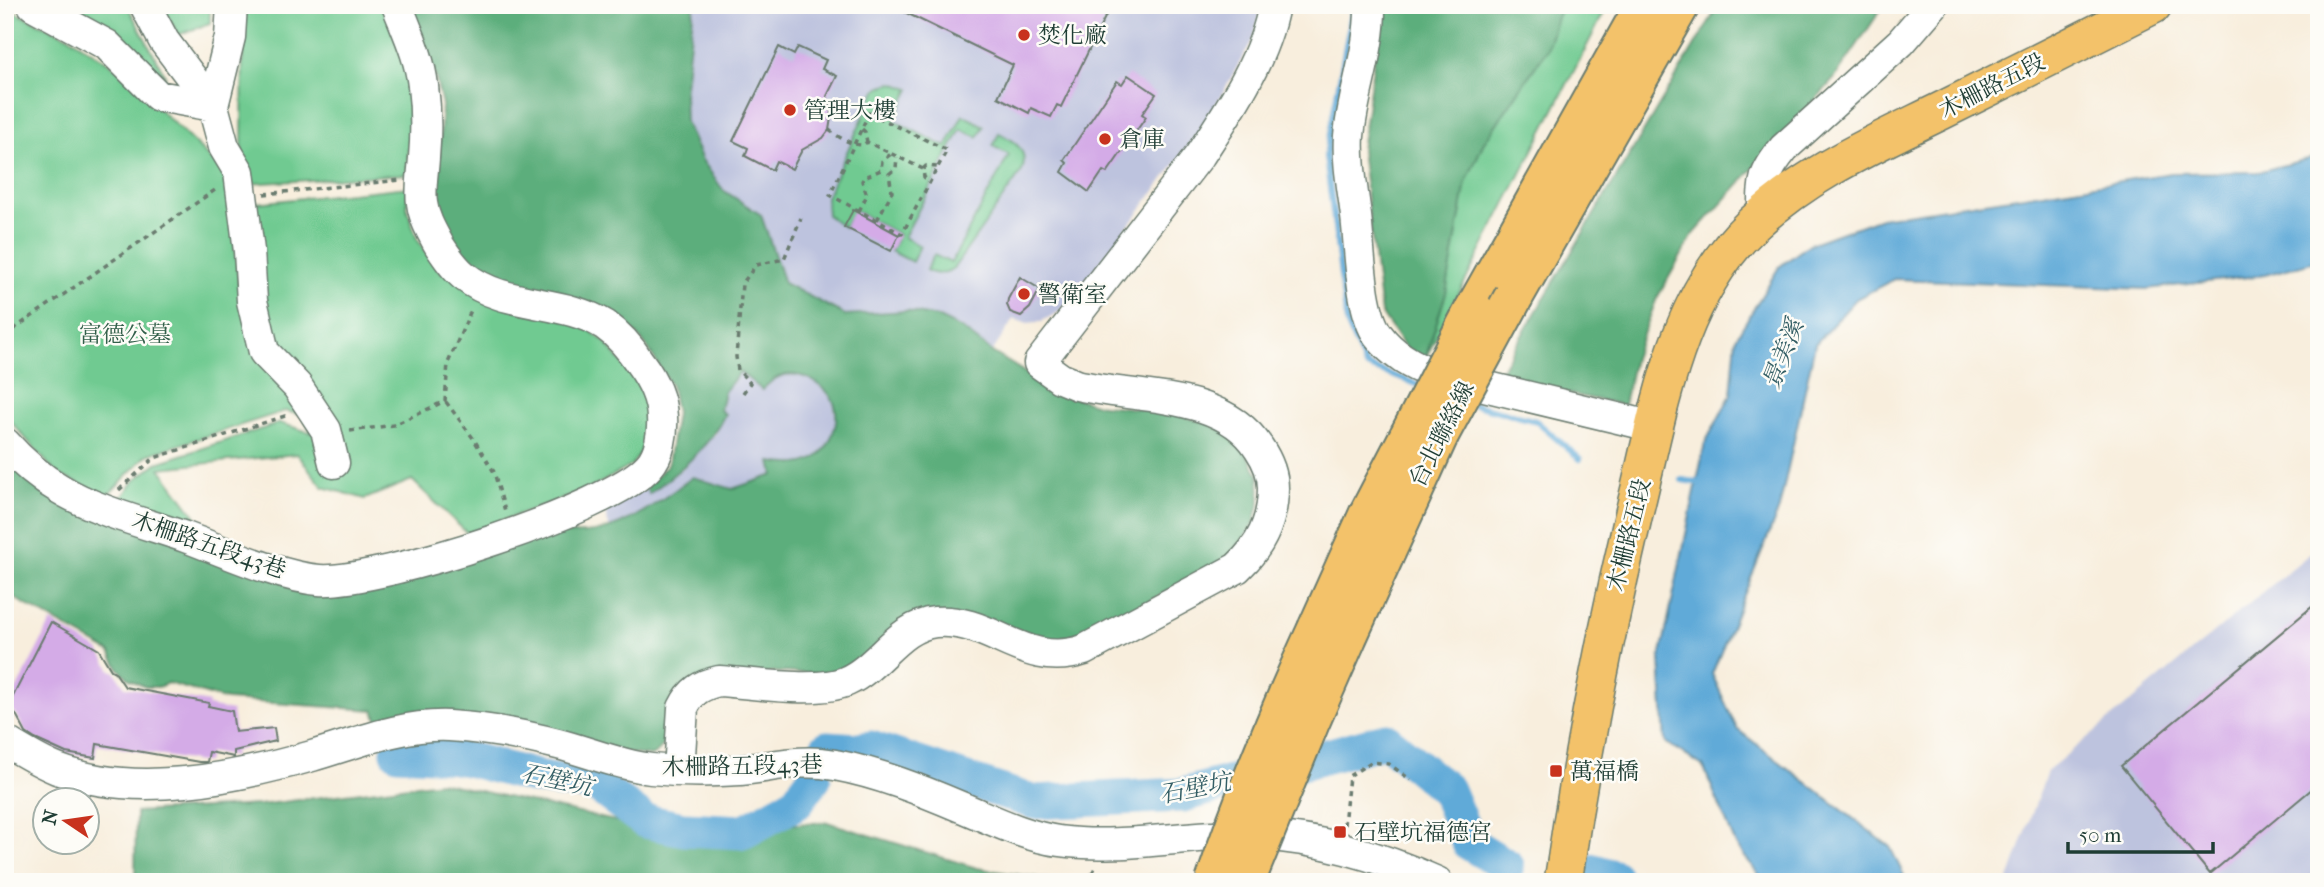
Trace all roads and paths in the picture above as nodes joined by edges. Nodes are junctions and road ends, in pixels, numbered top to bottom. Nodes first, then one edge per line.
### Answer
1 (33, 5) edge
2 (145, 5) edge
3 (232, 5) edge
4 (397, 5) edge
5 (1274, 5) edge
6 (1370, 5) edge
7 (1645, 5) edge
8 (1680, 5) edge
9 (1933, 5) edge
10 (2153, 5) edge
11 (213, 106) junction
12 (862, 129) junction
13 (829, 130) dead end
14 (867, 142) junction
15 (854, 144) junction
16 (891, 153) junction
17 (897, 156) junction
18 (938, 167) junction
19 (923, 169) junction
20 (881, 170) junction
21 (889, 174) junction
22 (422, 177) junction
23 (930, 182) junction
24 (241, 184) junction
25 (859, 211) junction
26 (1763, 215) junction
27 (801, 218) dead end
28 (877, 220) junction
29 (481, 287) junction
30 (5, 335) edge
31 (743, 393) dead end
32 (445, 401) junction
33 (1656, 427) junction
34 (326, 429) junction
35 (1424, 435) junction
36 (5, 443) edge
37 (334, 463) dead end
38 (109, 510) junction
39 (512, 533) junction
40 (1332, 635) junction
41 (5, 741) edge
42 (679, 771) junction
43 (1411, 780) dead end
44 (1239, 810) junction
45 (1341, 848) junction
46 (1393, 873) edge
47 (1208, 882) edge
48 (1215, 882) edge
49 (1245, 882) edge
50 (1437, 882) edge
51 (1563, 882) edge

1 - 11 street
2 - 11 street
3 - 11 street
4 - 22 street, 木柵路五段43巷
5 - 42 street
6 - 33 street
7 - 35 highway, 台北聯絡線, bridge
8 - 35 highway, 台北聯絡線, bridge
9 - 26 street
10 - 26 main road, 木柵路五段
11 - 24 street
12 - 14 path
12 - 15 path
12 - 18 path
13 - 15 path
14 - 15 path
14 - 16 path
15 - 25 path
16 - 17 path
16 - 20 path
17 - 19 path
17 - 21 path
18 - 19 path
18 - 23 path
19 - 23 path
20 - 21 path
20 - 25 path
21 - 28 path
22 - 24 path
22 - 29 street, 木柵路五段43巷
23 - 28 path
24 - 30 path
24 - 34 street
25 - 28 path
26 - 33 main road, 木柵路五段
27 - 31 path
29 - 32 path
29 - 39 street, 木柵路五段43巷
32 - 34 path
32 - 39 path
33 - 51 main road, 木柵路五段
34 - 37 street
34 - 38 path
35 - 40 highway, 台北聯絡線
36 - 38 street, 木柵路五段43巷
38 - 39 street, 木柵路五段43巷
40 - 44 highway, 台北聯絡線, bridge
40 - 49 highway, 台北聯絡線, bridge
41 - 42 street, 木柵路五段43巷
42 - 45 street, 木柵路五段43巷
43 - 45 path
44 - 47 highway, bridge
44 - 48 highway, 台北聯絡線, bridge
45 - 46 street, 木柵路五段43巷
46 - 50 street, 木柵路五段43巷

